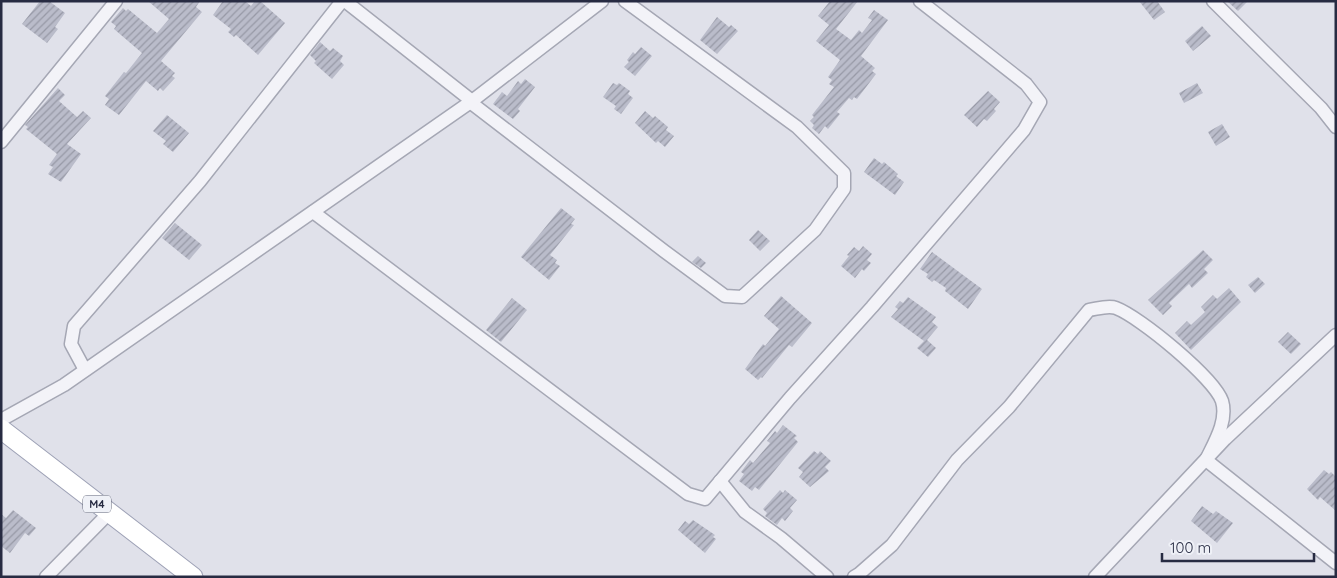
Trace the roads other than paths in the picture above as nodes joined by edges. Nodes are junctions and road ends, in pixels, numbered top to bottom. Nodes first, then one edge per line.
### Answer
1 (116, 1) edge
2 (343, 1) edge
3 (602, 1) edge
4 (625, 1) edge
5 (920, 1) edge
6 (1213, 1) edge
7 (471, 101) junction
8 (1336, 127) edge
9 (1, 142) edge
10 (313, 212) junction
11 (1336, 334) edge
12 (85, 370) junction
13 (1, 420) edge
14 (1, 429) edge
15 (1206, 460) junction
16 (720, 481) junction
17 (109, 513) junction
18 (1333, 557) edge
19 (46, 577) edge
20 (193, 577) edge
21 (827, 577) edge
22 (854, 577) edge
23 (1095, 577) edge

1 - 9 street
2 - 7 street
2 - 12 street
3 - 7 street
4 - 7 street
5 - 16 street
6 - 8 street
7 - 10 street
10 - 12 street
10 - 16 street
11 - 15 street
12 - 13 street
14 - 17 main road, M4
15 - 18 street
15 - 22 street
15 - 23 street
16 - 21 street
17 - 19 street
17 - 20 main road, M4

